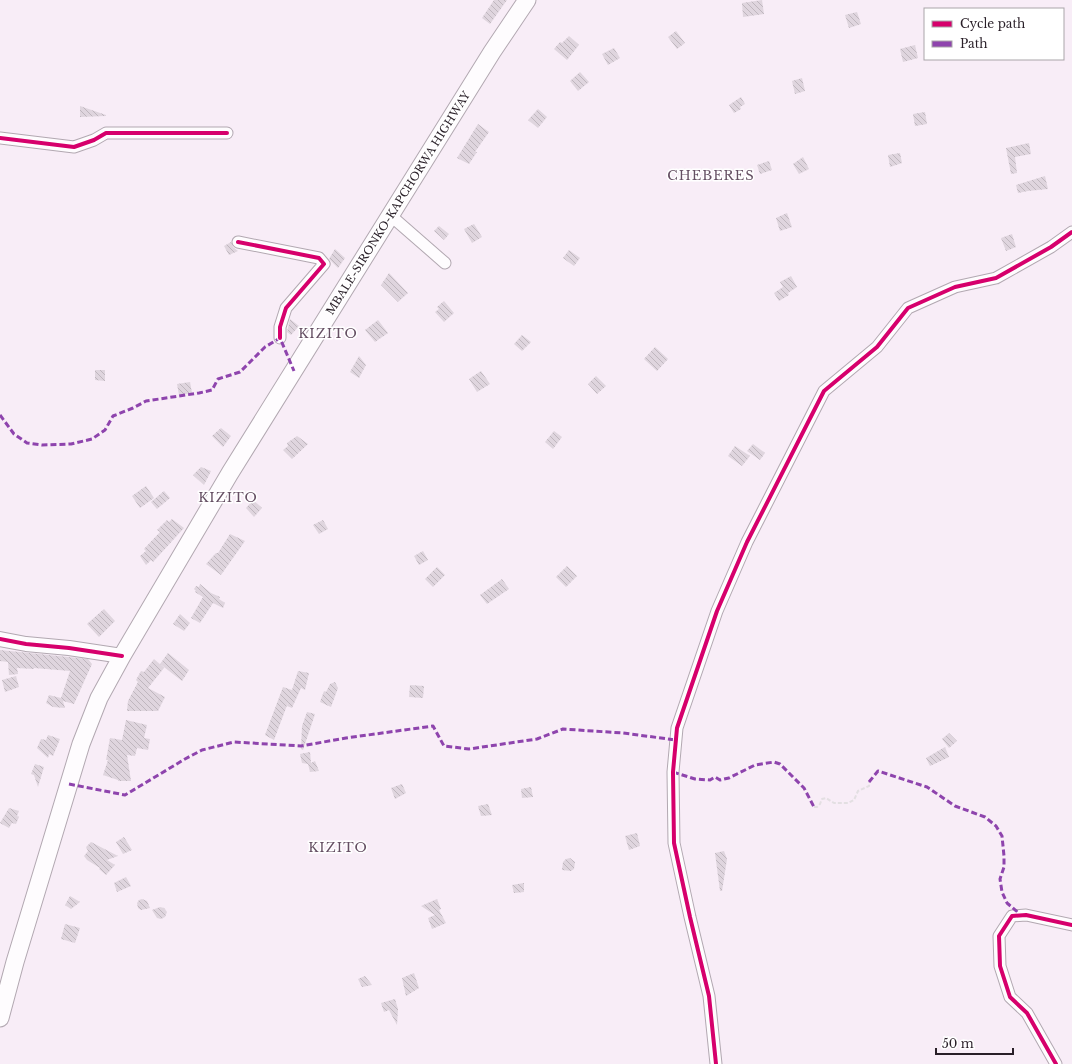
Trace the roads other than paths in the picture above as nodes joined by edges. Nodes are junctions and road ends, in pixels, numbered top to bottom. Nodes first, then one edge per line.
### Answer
1 (527, 0) edge
2 (227, 133) dead end
3 (0, 138) edge
4 (390, 215) junction
5 (1072, 232) edge
6 (238, 242) dead end
7 (445, 263) dead end
8 (280, 338) dead end
9 (0, 639) edge
10 (122, 656) junction
11 (1072, 925) edge
12 (0, 1018) edge
13 (716, 1064) edge
14 (1056, 1064) edge

1 - 4 main road, MBALE-SIRONKO-KAPCHORWA HIGHWAY
2 - 3 street
4 - 7 street
4 - 10 main road, MBALE-SIRONKO-KAPCHORWA HIGHWAY
5 - 13 street
6 - 8 street
9 - 10 street
10 - 12 main road, MBALE-SIRONKO-KAPCHORWA HIGHWAY
11 - 14 street

